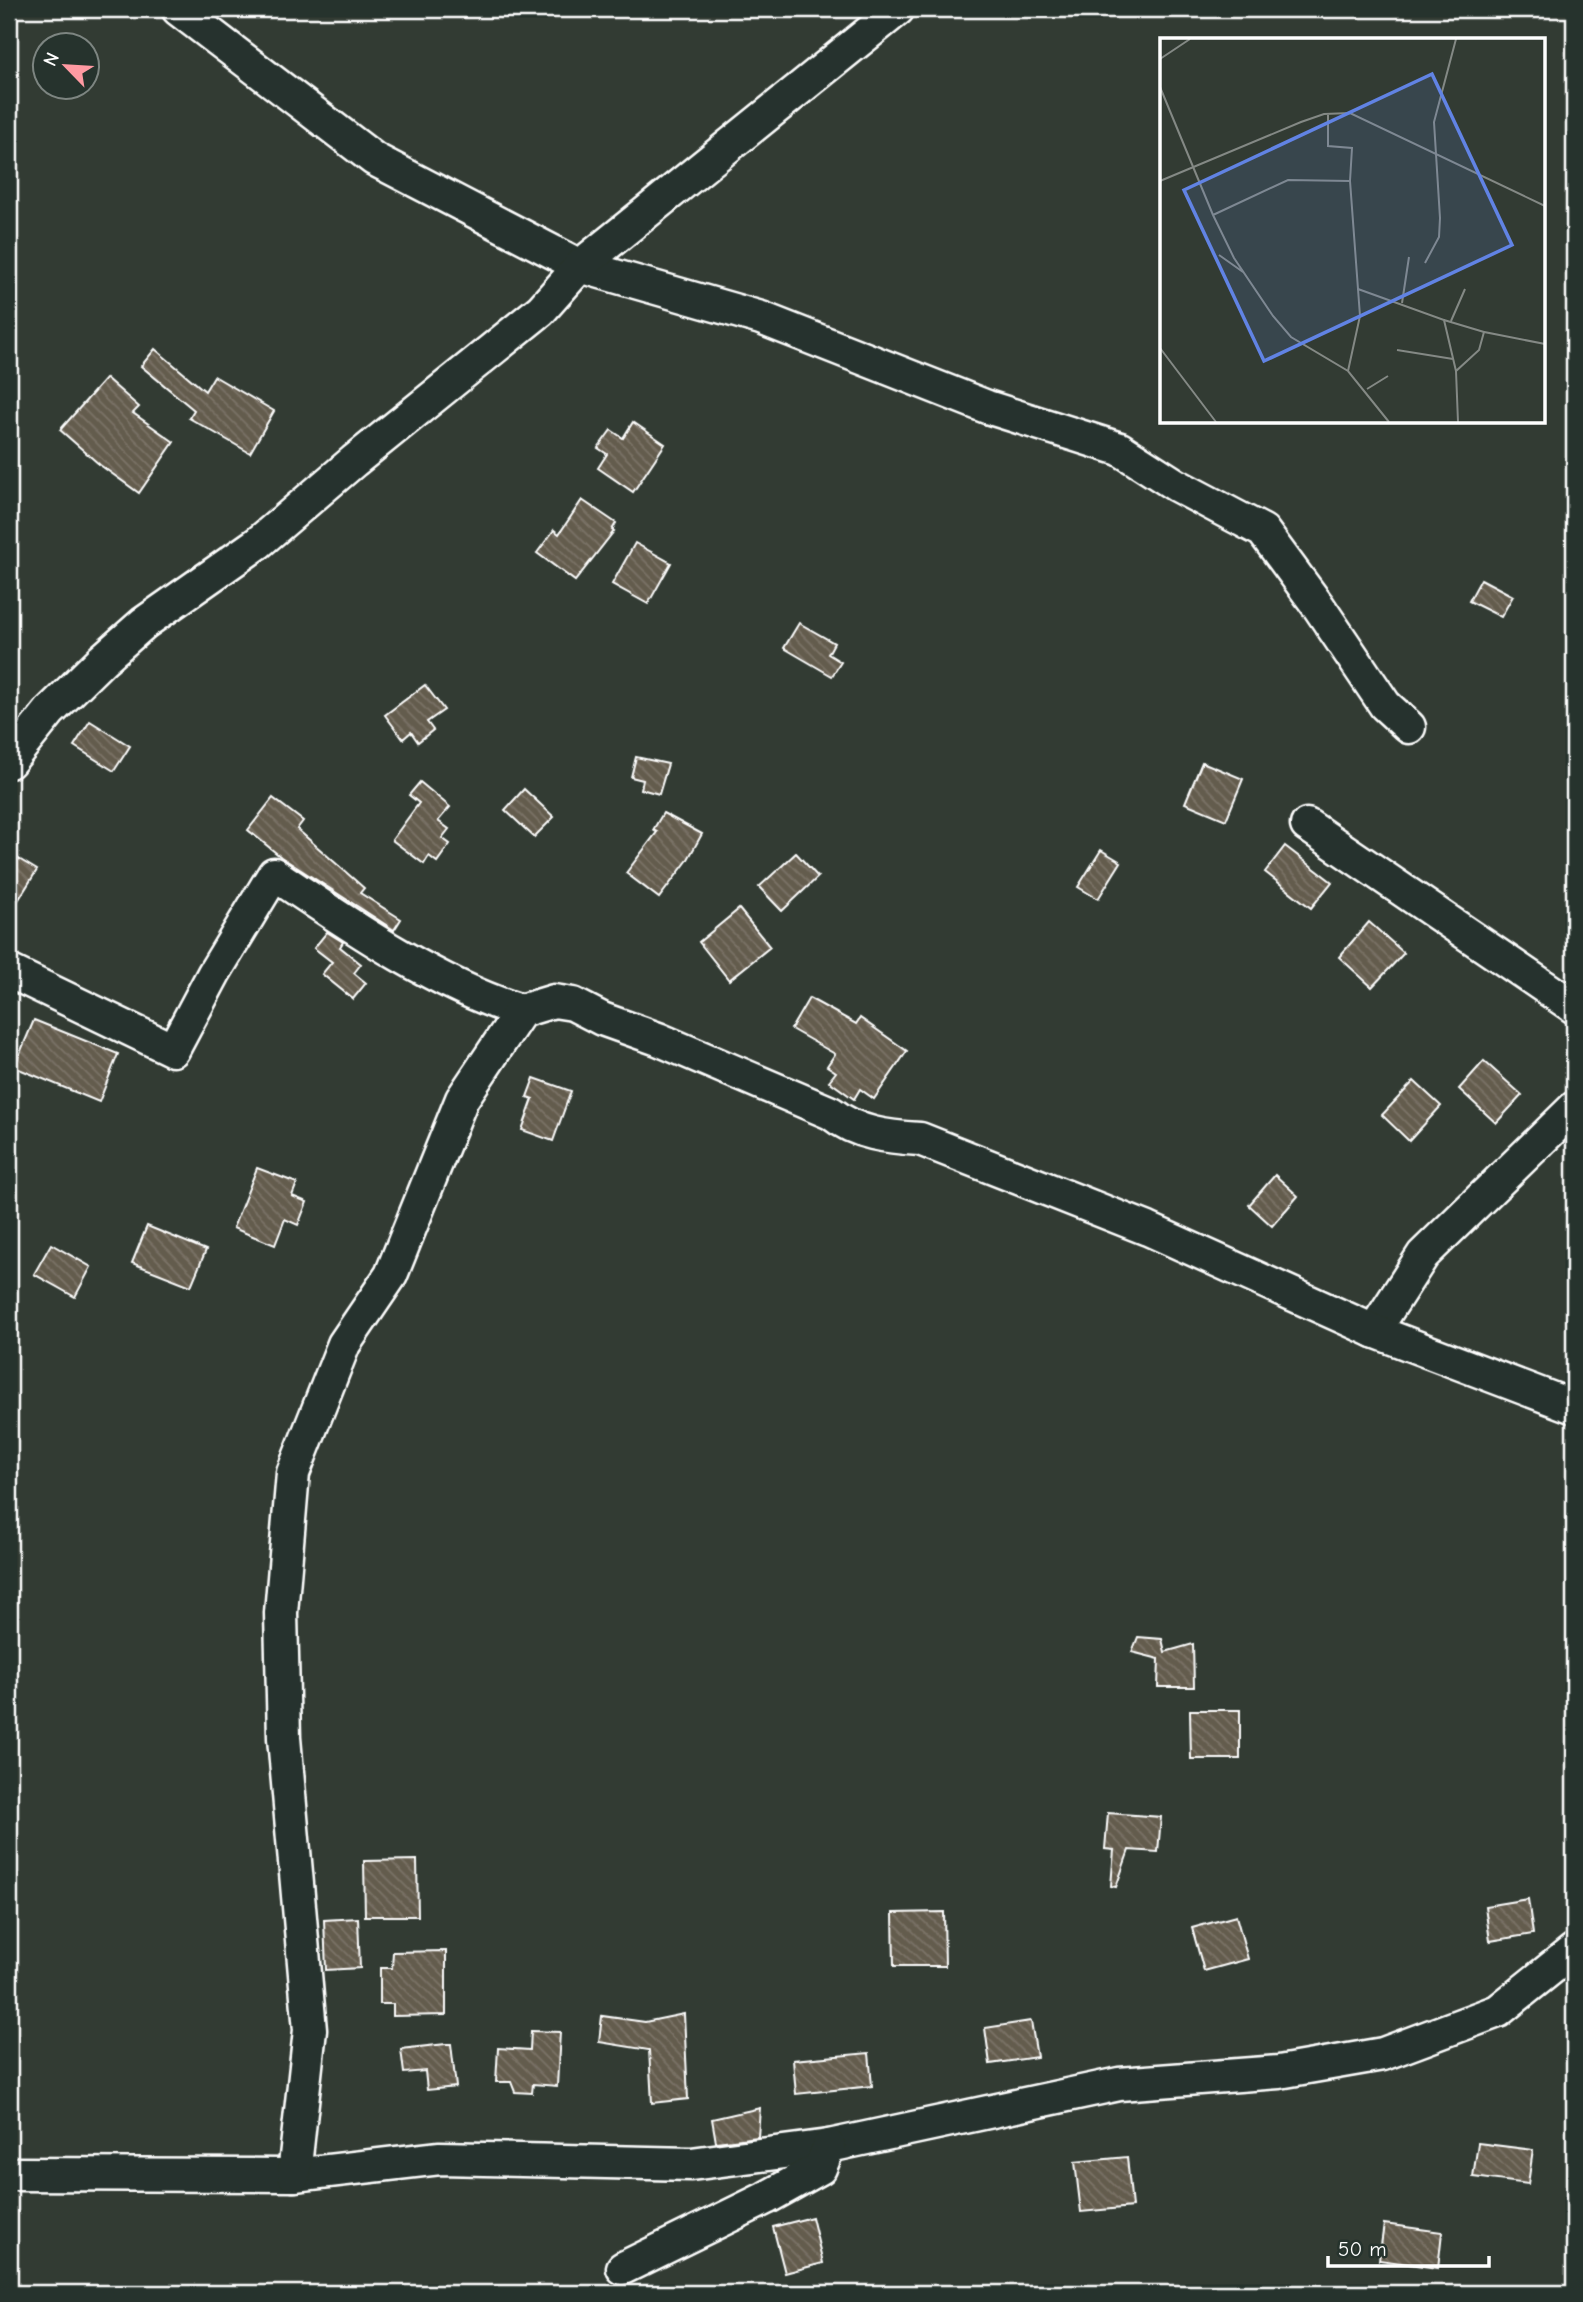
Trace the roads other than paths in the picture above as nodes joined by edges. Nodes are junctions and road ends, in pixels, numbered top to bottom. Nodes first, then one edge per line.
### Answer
1 (178, 9) edge
2 (898, 9) edge
3 (580, 267) junction
4 (1409, 727) dead end
5 (9, 762) edge
6 (1307, 825) dead end
7 (9, 971) edge
8 (1574, 1007) edge
9 (521, 1011) junction
10 (1574, 1108) edge
11 (1374, 1331) junction
12 (1574, 1407) edge
13 (1574, 1950) edge
14 (829, 2146) junction
15 (9, 2174) edge
16 (294, 2175) junction
17 (623, 2268) dead end

1 - 3 street
2 - 3 street
3 - 4 street
3 - 5 street
6 - 8 street
7 - 9 street
9 - 11 street
9 - 16 street
10 - 11 street
11 - 12 street
13 - 14 street
14 - 16 street
14 - 17 street
15 - 16 street

